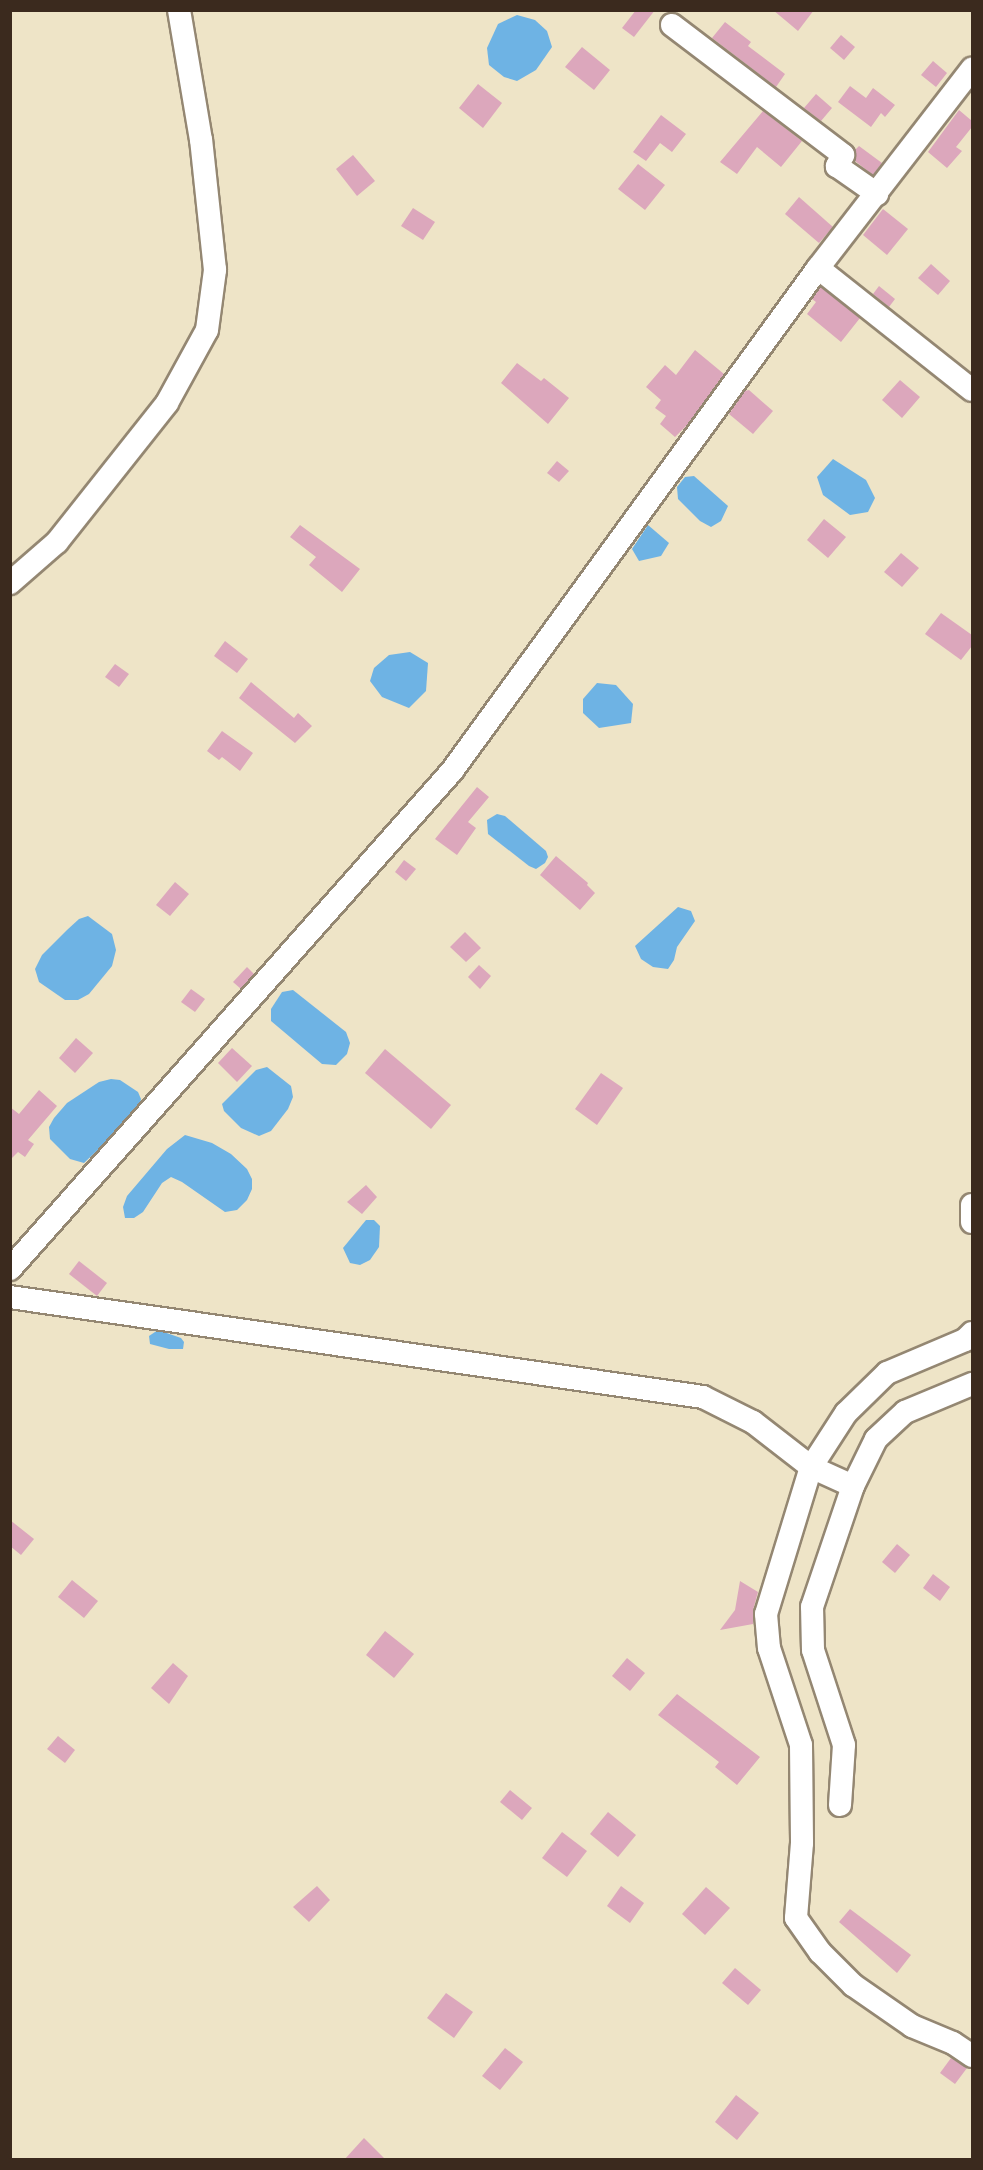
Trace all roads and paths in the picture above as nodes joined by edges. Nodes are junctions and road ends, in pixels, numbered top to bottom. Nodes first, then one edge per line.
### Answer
1 (179, 10) edge
2 (672, 25) dead end
3 (972, 69) edge
4 (877, 194) junction
5 (818, 268) junction
6 (972, 390) edge
7 (10, 583) edge
8 (972, 1205) edge
9 (972, 1222) edge
10 (10, 1269) edge
11 (10, 1296) edge
12 (972, 1334) edge
13 (972, 1384) edge
14 (811, 1467) junction
15 (853, 1486) junction
16 (840, 1805) dead end
17 (972, 2056) edge

1 - 7 street
2 - 4 street
3 - 4 street
4 - 5 street
5 - 6 street
5 - 10 street
8 - 9 street
11 - 14 street
12 - 14 street
13 - 15 street
14 - 15 street
14 - 17 street
15 - 16 street

